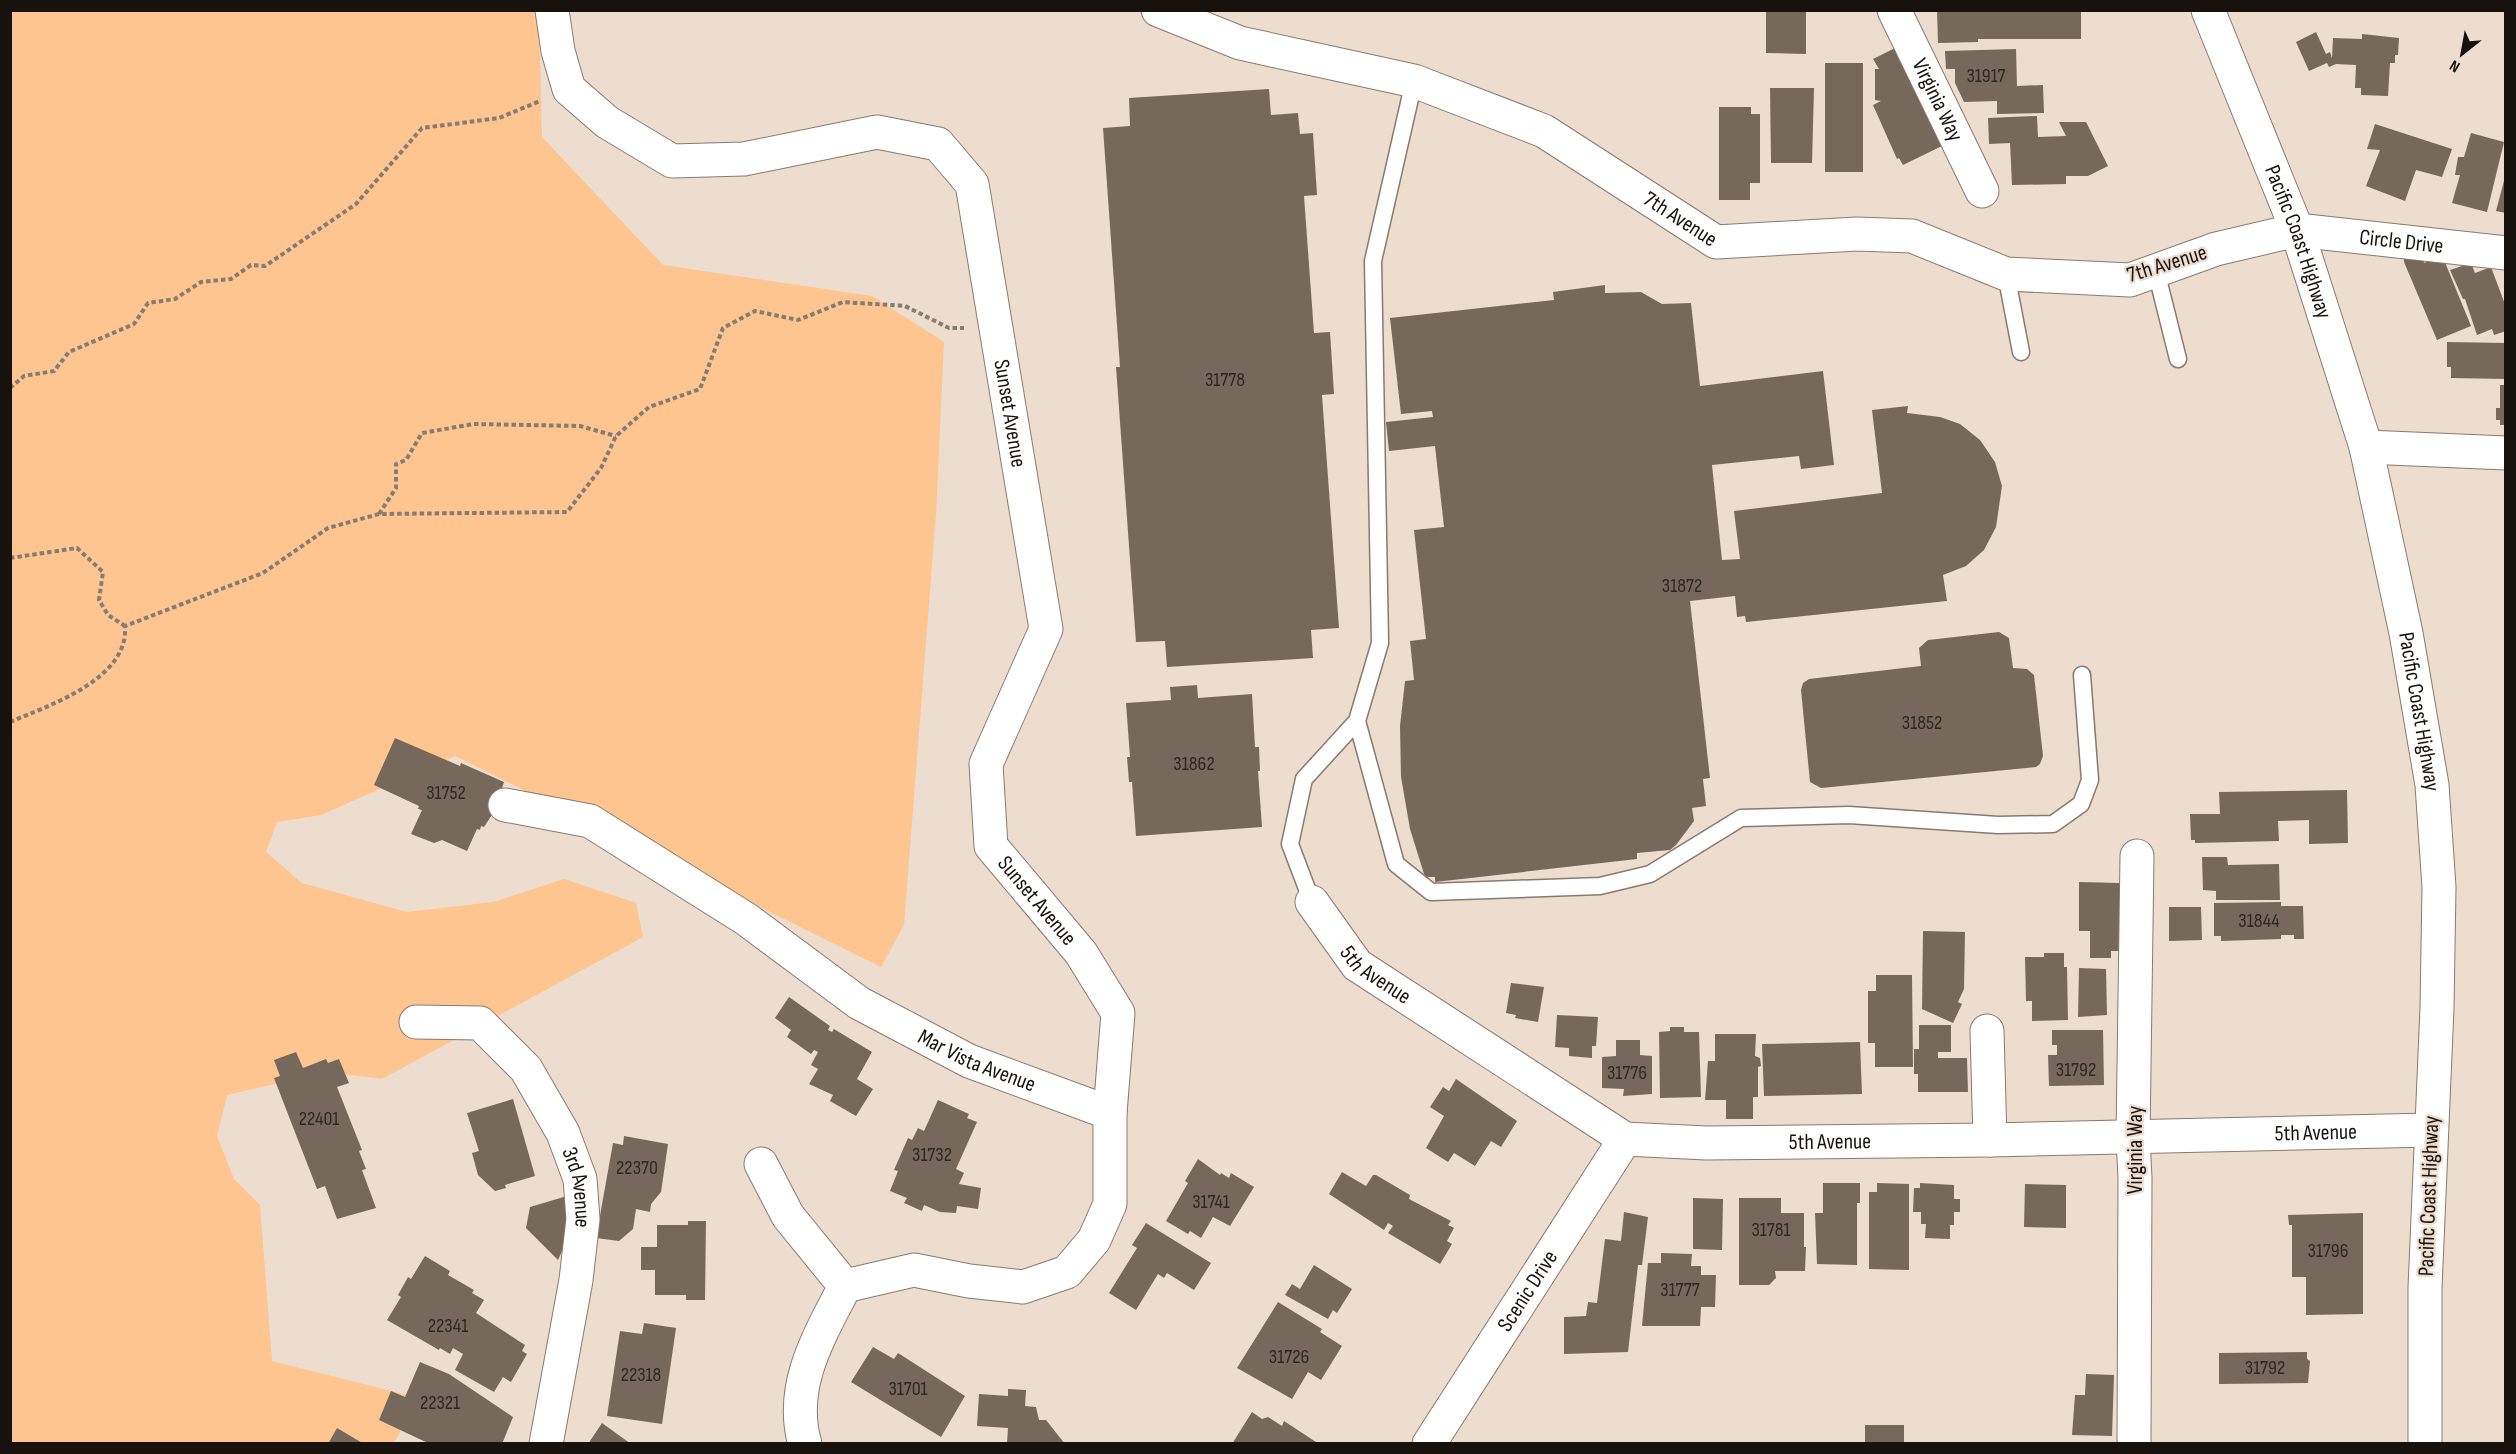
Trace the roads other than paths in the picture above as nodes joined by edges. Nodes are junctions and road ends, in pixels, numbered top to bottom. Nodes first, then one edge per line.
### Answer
1 (552, 10) edge
2 (1158, 10) edge
3 (1894, 10) edge
4 (2208, 10) edge
5 (1414, 81) junction
6 (1982, 191) dead end
7 (2297, 230) junction
8 (2505, 253) edge
9 (2156, 272) junction
10 (2006, 274) junction
11 (2021, 352) dead end
12 (2178, 359) dead end
13 (2366, 447) junction
14 (2505, 453) edge
15 (2082, 675) dead end
16 (1357, 721) junction
17 (505, 804) dead end
18 (2137, 856) dead end
19 (1312, 902) joint
20 (416, 1022) dead end
21 (1987, 1031) dead end
22 (1110, 1113) junction
23 (2431, 1130) junction
24 (2133, 1138) junction
25 (1625, 1139) junction
26 (1990, 1140) junction
27 (761, 1164) dead end
28 (845, 1286) junction
29 (546, 1443) edge
30 (805, 1443) edge
31 (1429, 1443) edge
32 (2133, 1443) edge
33 (2425, 1443) edge

1 - 22 main road, Sunset Avenue
2 - 5 main road, 7th Avenue
3 - 6 main road, Virginia Way
4 - 7 main road, Pacific Coast Highway
5 - 10 main road, 7th Avenue
5 - 16 lane
7 - 8 main road, Circle Drive
7 - 9 main road, 7th Avenue
7 - 13 main road, Pacific Coast Highway
9 - 10 main road, 7th Avenue
9 - 12 lane
10 - 11 lane
13 - 14 main road
13 - 23 main road, Pacific Coast Highway
15 - 16 lane
16 - 19 lane
17 - 22 main road, Mar Vista Avenue
18 - 24 main road, Virginia Way
19 - 25 main road, 5th Avenue
20 - 29 main road, 3rd Avenue
21 - 26 main road
22 - 28 main road
23 - 24 main road, 5th Avenue
23 - 33 main road, Pacific Coast Highway
24 - 26 main road, 5th Avenue
24 - 32 main road, Virginia Way
25 - 26 main road, 5th Avenue
25 - 31 main road, Scenic Drive
27 - 28 main road
28 - 30 main road

